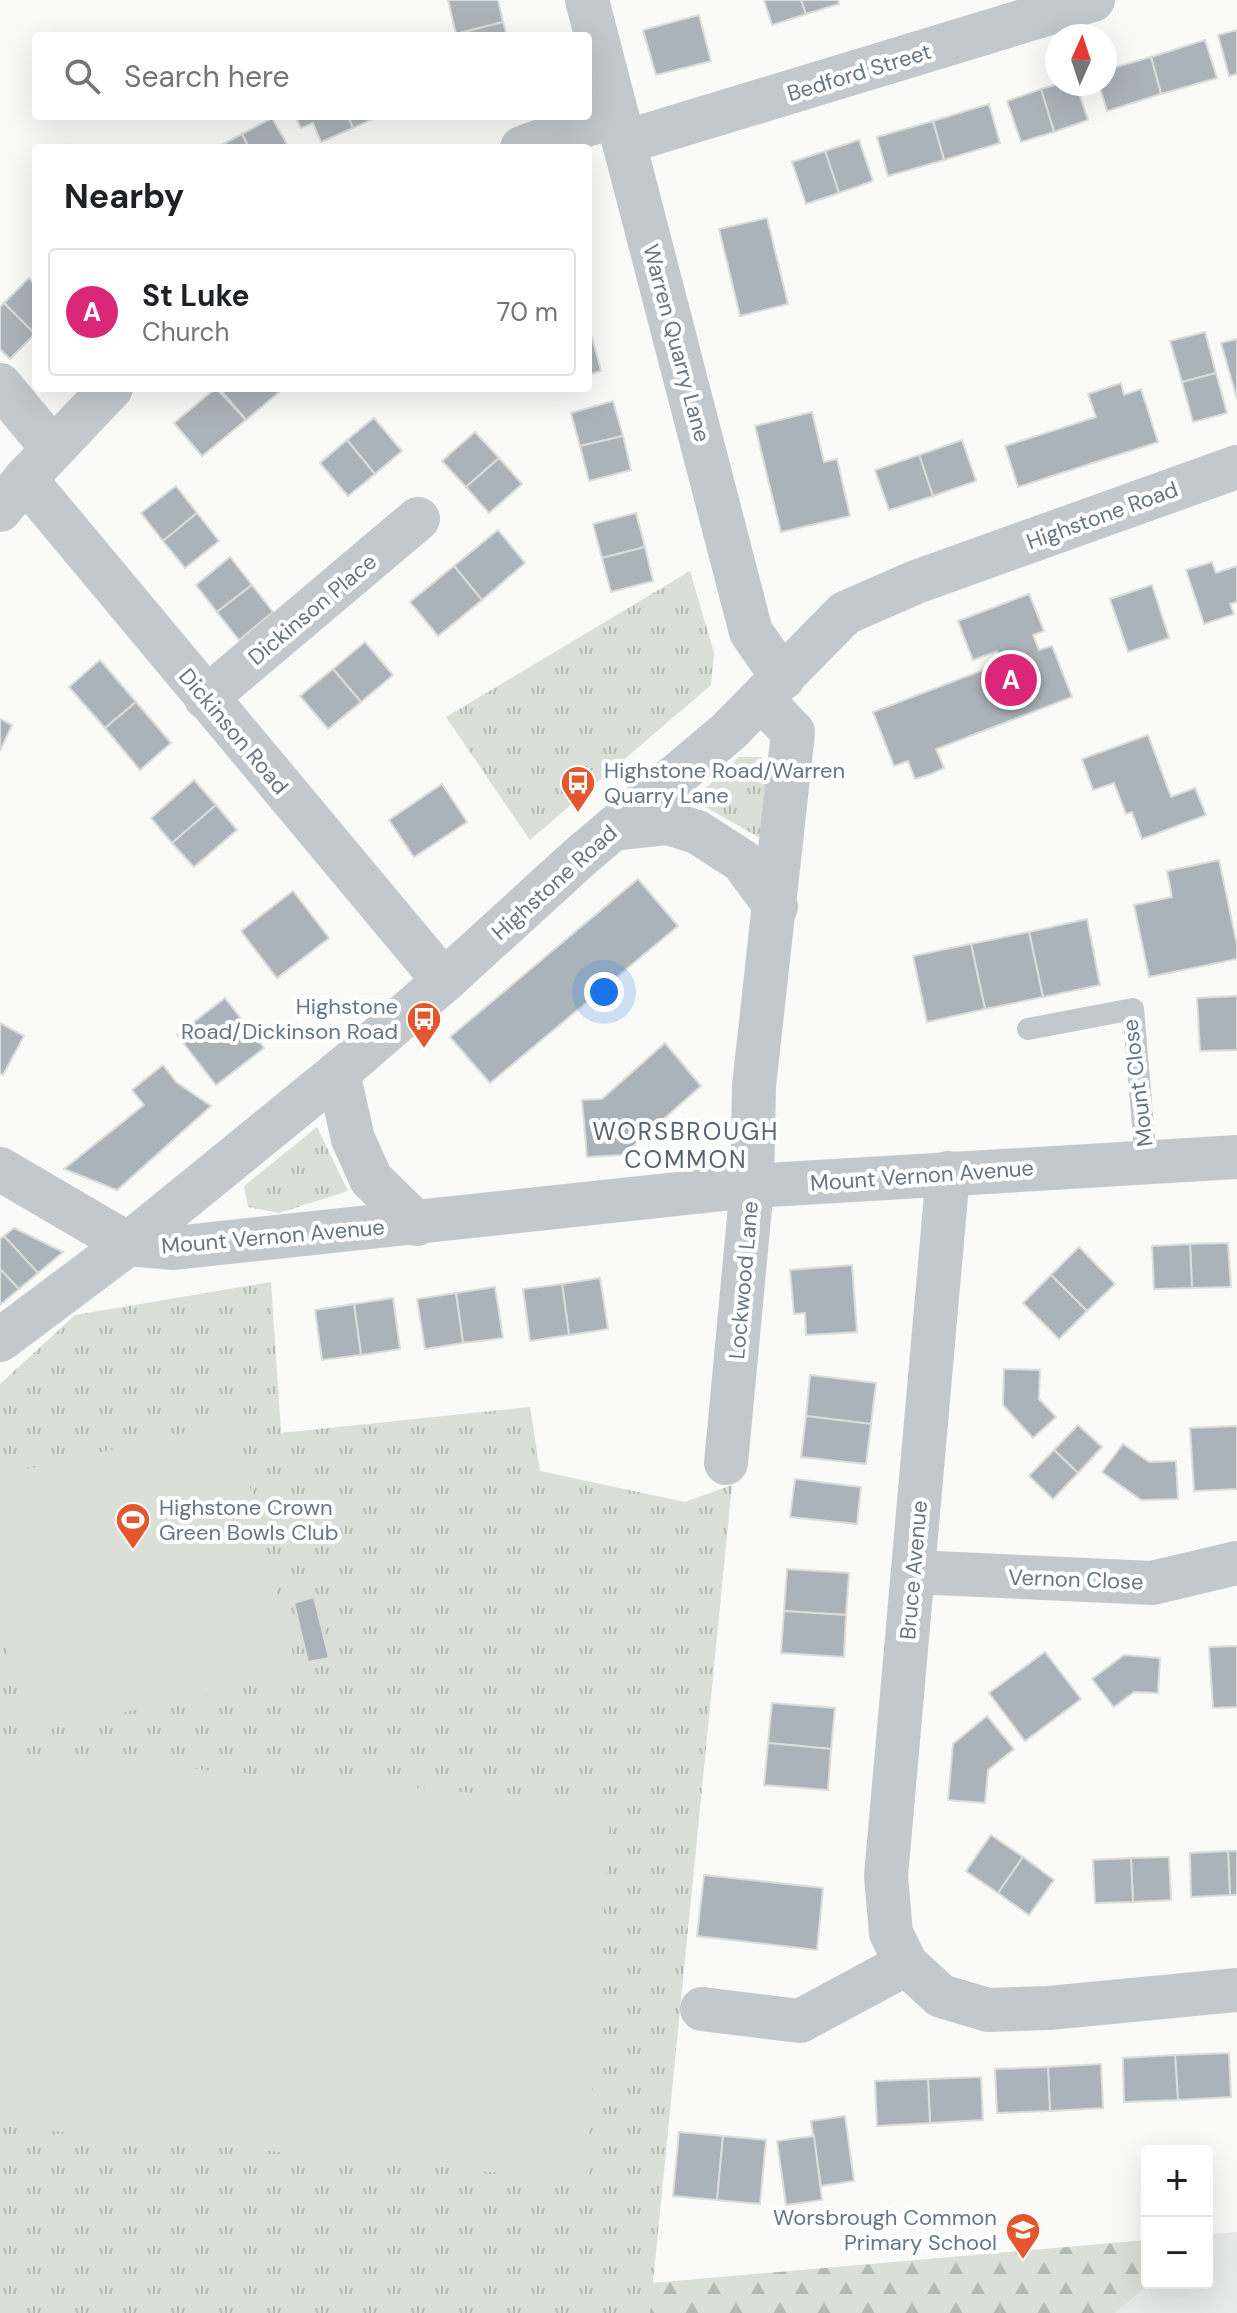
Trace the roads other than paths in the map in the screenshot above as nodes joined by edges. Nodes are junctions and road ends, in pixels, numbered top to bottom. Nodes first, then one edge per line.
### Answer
1 (587, 0) edge
2 (1093, 0) edge
3 (621, 129) junction
4 (533, 144) edge
5 (0, 385) edge
6 (107, 392) edge
7 (1237, 467) edge
8 (26, 479) edge
9 (418, 519) dead end
10 (772, 689) junction
11 (206, 698) junction
12 (613, 829) junction
13 (776, 907) junction
14 (444, 981) junction
15 (1028, 1029) dead end
16 (338, 1073) junction
17 (1237, 1157) edge
18 (1146, 1161) junction
19 (0, 1169) edge
20 (948, 1173) junction
21 (752, 1186) junction
22 (417, 1224) junction
23 (128, 1244) junction
24 (0, 1340) edge
25 (726, 1463) dead end
26 (1237, 1563) edge
27 (913, 1572) junction
28 (906, 1964) junction
29 (1237, 1990) edge
30 (702, 2009) dead end

1 - 3 street, Warren Quarry Lane
2 - 3 street, Bedford Street
3 - 4 street, Bedford Street
3 - 10 street, Warren Quarry Lane
5 - 8 street, Dickinson Road
6 - 8 street
7 - 10 street, Highstone Road
8 - 11 street, Dickinson Road
9 - 11 street, Dickinson Place
10 - 12 street, Highstone Road
10 - 13 street, Lockwood Lane
11 - 14 street, Dickinson Road
12 - 13 street
12 - 14 street, Highstone Road
13 - 21 street, Lockwood Lane
14 - 16 street, Highstone Road
15 - 18 lane, Mount Close
16 - 22 street, Mount Vernon Avenue
16 - 23 street, Highstone Road
17 - 18 street, Mount Vernon Avenue
18 - 20 street, Mount Vernon Avenue
19 - 23 street
20 - 21 street, Mount Vernon Avenue
20 - 27 street, Bruce Avenue
21 - 22 street, Mount Vernon Avenue
21 - 25 street, Lockwood Lane
22 - 23 street, Mount Vernon Avenue
23 - 24 street, Highstone Road
26 - 27 street, Vernon Close
27 - 28 street, Bruce Avenue
28 - 29 street, Bruce Avenue
28 - 30 street

